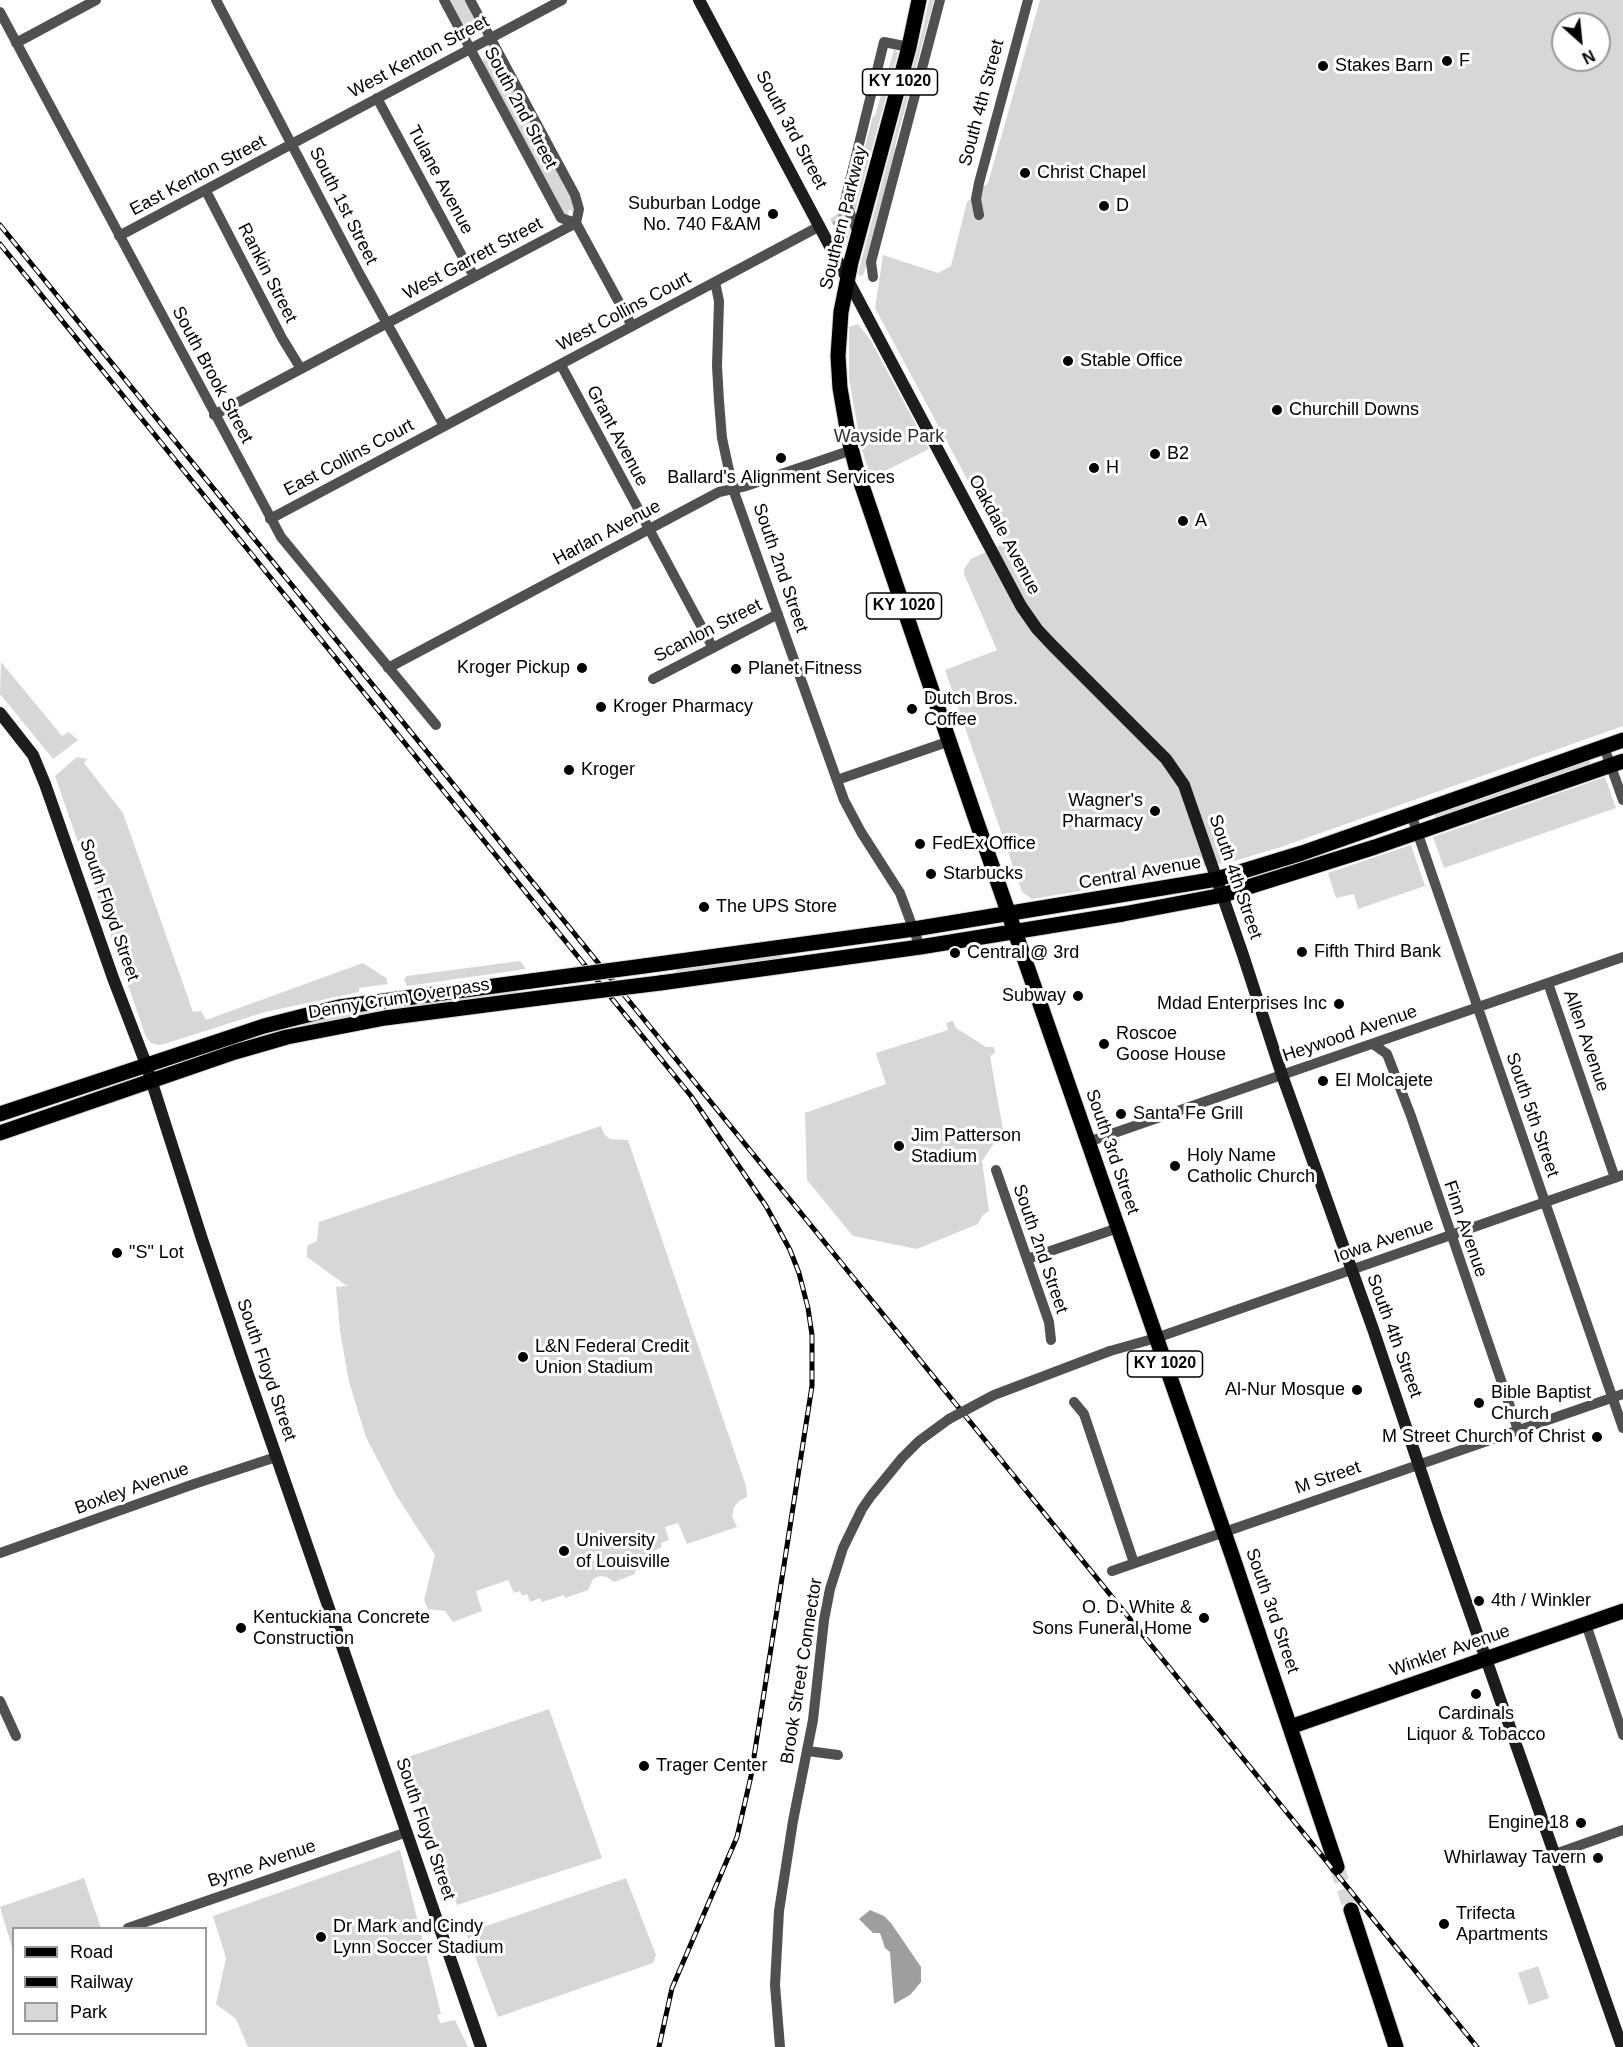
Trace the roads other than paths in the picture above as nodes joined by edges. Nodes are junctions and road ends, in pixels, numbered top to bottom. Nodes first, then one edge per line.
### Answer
1 (96, 0) edge
2 (216, 0) edge
3 (444, 0) edge
4 (470, 0) edge
5 (562, 0) edge
6 (699, 0) edge
7 (919, 0) edge
8 (940, 0) edge
9 (1028, 0) edge
10 (0, 12) edge
11 (490, 38) junction
12 (16, 43) junction
13 (909, 47) junction
14 (470, 49) junction
15 (377, 98) junction
16 (292, 144) junction
17 (206, 191) junction
18 (979, 215) dead end
19 (576, 223) junction
20 (820, 226) junction
21 (858, 233) junction
22 (119, 236) junction
23 (475, 276) junction
24 (873, 277) dead end
25 (848, 278) junction
26 (715, 282) junction
27 (386, 324) junction
28 (632, 326) junction
29 (561, 365) junction
30 (301, 369) junction
31 (214, 416) junction
32 (444, 426) junction
33 (852, 450) junction
34 (733, 489) junction
35 (270, 519) junction
36 (648, 530) junction
37 (778, 614) junction
38 (713, 648) junction
39 (388, 668) junction
40 (653, 679) dead end
41 (0, 713) edge
42 (436, 725) dead end
43 (1623, 740) edge
44 (950, 741) junction
45 (1604, 747) junction
46 (1617, 763) edge
47 (1178, 774) joint
48 (837, 780) junction
49 (1623, 800) edge
50 (1411, 814) junction
51 (1416, 832) junction
52 (1217, 879) junction
53 (1222, 895) junction
54 (1009, 914) junction
55 (914, 928) junction
56 (1015, 932) junction
57 (920, 947) junction
58 (1623, 957) edge
59 (644, 966) joint
60 (660, 983) joint
61 (1548, 983) junction
62 (1477, 1008) junction
63 (1373, 1044) junction
64 (146, 1064) junction
65 (1282, 1075) junction
66 (151, 1081) junction
67 (0, 1114) edge
68 (0, 1133) edge
69 (1088, 1142) junction
70 (996, 1170) dead end
71 (1619, 1177) edge
72 (1545, 1202) junction
73 (1118, 1228) junction
74 (1450, 1236) junction
75 (1027, 1258) junction
76 (1351, 1270) junction
77 (1156, 1338) junction
78 (1051, 1340) dead end
79 (1618, 1395) edge
80 (1074, 1402) dead end
81 (1623, 1428) edge
82 (1518, 1430) junction
83 (276, 1457) junction
84 (1418, 1464) junction
85 (1223, 1532) junction
86 (0, 1553) edge
87 (1134, 1563) junction
88 (1112, 1571) dead end
89 (1623, 1611) edge
90 (1586, 1624) junction
91 (1487, 1659) junction
92 (0, 1701) edge
93 (1290, 1727) junction
94 (1623, 1735) edge
95 (16, 1736) dead end
96 (808, 1750) junction
97 (838, 1755) dead end
98 (1623, 1830) edge
99 (407, 1832) junction
100 (1555, 1854) junction
101 (1337, 1867) tunnel mouth
102 (1351, 1910) tunnel mouth
103 (134, 1927) edge
104 (481, 2047) edge
105 (780, 2047) edge
106 (1396, 2047) edge
107 (1623, 2047) edge

1 - 12 street
2 - 16 street, South 1st Street
3 - 14 street, South 2nd Street
4 - 11 street, South 2nd Street
5 - 11 street, West Kenton Street
6 - 20 main road, South 3rd Street
7 - 13 main road, Southern Parkway / KY 1020
8 - 24 street
9 - 18 street, South 4th Street
10 - 12 street, South Brook Street
11 - 14 street, West Kenton Street
11 - 19 street, South 2nd Street
12 - 22 street, South Brook Street
13 - 21 main road, Southern Parkway / KY 1020
13 - 21 street
14 - 15 street, West Kenton Street
14 - 19 street, South 2nd Street
15 - 16 street, West Kenton Street
15 - 23 street, Tulane Avenue
16 - 17 street, East Kenton Street
16 - 27 street, South 1st Street
17 - 22 street, East Kenton Street
17 - 30 street, Rankin Street
19 - 23 street, West Garrett Street
19 - 28 street, South 2nd Street
20 - 25 main road, South 3rd Street
20 - 26 street, West Collins Court
21 - 25 main road, Southern Parkway / KY 1020
22 - 31 street, South Brook Street
23 - 27 street, West Garrett Street
25 - 33 main road, Southern Parkway / KY 1020
25 - 47 main road, Oakdale Avenue
26 - 28 street, West Collins Court
26 - 34 street, South 2nd Street
27 - 30 street, West Garrett Street
27 - 32 street, South 1st Street
28 - 29 street, West Collins Court
29 - 32 street, West Collins Court
29 - 36 street, Grant Avenue
30 - 31 street, West Garrett Street
31 - 35 street, South Brook Street
32 - 35 street, East Collins Court
33 - 34 street, Harlan Avenue
33 - 44 main road, South 3rd Street / KY 1020
34 - 36 street, Harlan Avenue
34 - 37 street, South 2nd Street
35 - 39 street, South Brook Street
36 - 38 street, Grant Avenue
36 - 39 street, Harlan Avenue
37 - 38 street, Scanlon Street
37 - 48 street, South 2nd Street
38 - 40 street, Scanlon Street
39 - 42 street, South Brook Street
41 - 64 main road, South Floyd Street
43 - 45 main road, Central Avenue
44 - 48 street
44 - 54 main road, South 3rd Street / KY 1020
45 - 46 street
45 - 50 main road, Central Avenue
46 - 49 street
46 - 51 main road, Central Avenue
47 - 52 main road, South 4th Street
48 - 55 street, South 2nd Street
50 - 51 street, South 5th Street
50 - 52 main road, Central Avenue
51 - 53 main road, Central Avenue
51 - 62 street, South 5th Street
52 - 53 main road, South 4th Street
52 - 54 main road, Central Avenue
53 - 56 main road, Central Avenue
53 - 65 main road, South 4th Street
54 - 55 main road, Central Avenue
54 - 56 main road, South 3rd Street / KY 1020
55 - 57 street, South 2nd Street
55 - 59 main road, Central Avenue
56 - 57 main road, Central Avenue
56 - 69 main road, South 3rd Street / KY 1020
57 - 60 main road, Central Avenue
58 - 61 street, Heywood Avenue
59 - 64 main road, Denny Crum Overpass, bridge
60 - 66 main road, Denny Crum Overpass, bridge
61 - 62 street, Heywood Avenue
61 - 71 street, Allen Avenue
62 - 63 street, Heywood Avenue
62 - 72 street, South 5th Street
63 - 65 street, Heywood Avenue
63 - 74 street, Finn Avenue
64 - 66 main road, South Floyd Street
64 - 67 main road
65 - 69 street, Heywood Avenue
65 - 76 main road, South 4th Street
66 - 68 main road
66 - 83 main road, South Floyd Street
69 - 73 main road, South 3rd Street / KY 1020
70 - 75 street, South 2nd Street
71 - 72 street, Iowa Avenue
72 - 74 street, Iowa Avenue
72 - 79 street, South 5th Street
73 - 75 street
73 - 77 main road, South 3rd Street / KY 1020
74 - 76 street, Iowa Avenue
74 - 82 street, Finn Avenue
75 - 78 street, South 2nd Street
76 - 77 street, Iowa Avenue
76 - 84 main road, South 4th Street
77 - 85 main road, South 3rd Street / KY 1020
77 - 96 street, Brook Street Connector, bridge
79 - 81 street, South 5th Street
79 - 82 street, M Street
80 - 87 street
82 - 84 street, M Street
83 - 86 street, Boxley Avenue
83 - 99 main road, South Floyd Street
84 - 85 street, M Street
84 - 91 main road, South 4th Street
85 - 87 street, M Street
85 - 93 main road, South 3rd Street / KY 1020
87 - 88 street, M Street
89 - 90 main road, Winkler Avenue
90 - 91 main road, Winkler Avenue
90 - 94 street
91 - 93 main road, Winkler Avenue
91 - 100 main road, South 4th Street
92 - 95 street
93 - 101 main road, South 3rd Street
96 - 97 street
96 - 105 street, Brook Street Connector
98 - 100 street
99 - 103 street, Byrne Avenue
99 - 104 main road, South Floyd Street
100 - 107 main road, South 4th Street
102 - 106 main road

